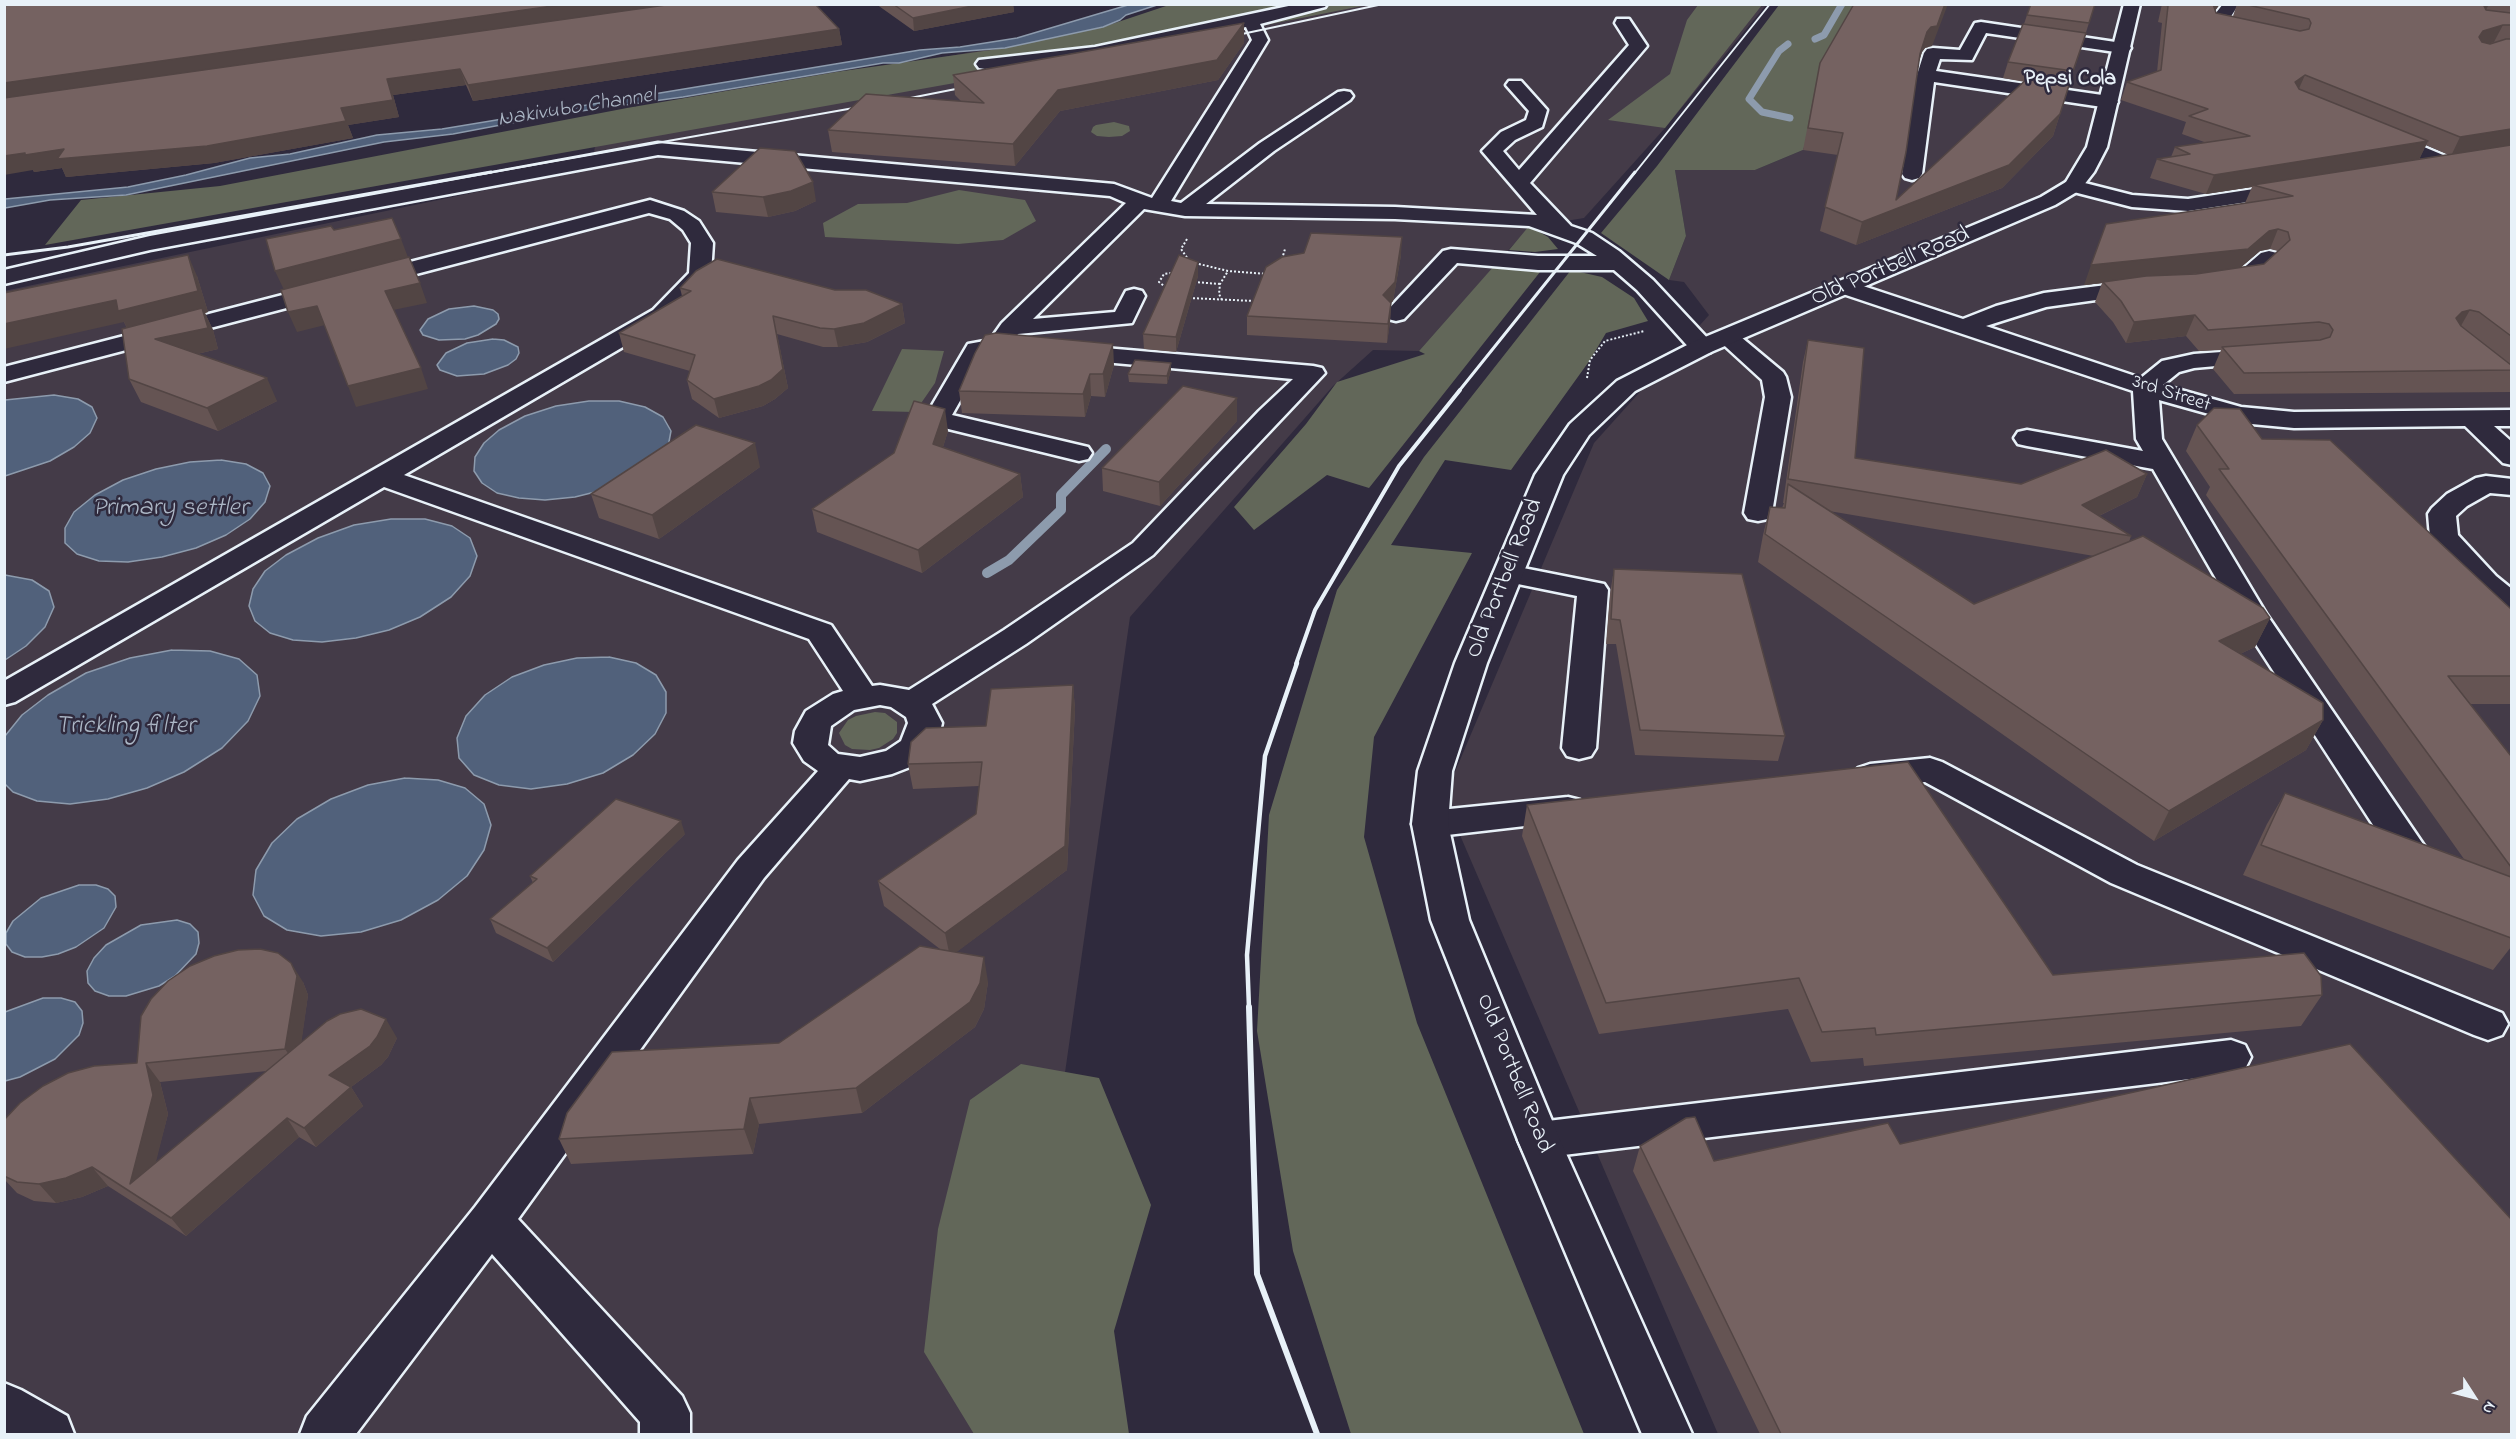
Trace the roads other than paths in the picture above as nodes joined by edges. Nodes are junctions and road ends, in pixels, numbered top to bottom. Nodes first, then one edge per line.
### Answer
1 (1319, 4) edge
2 (2132, 4) edge
3 (2231, 4) edge
4 (1251, 21) junction
5 (1623, 23) dead end
6 (2260, 33) edge
7 (2121, 48) junction
8 (985, 64) dead end
9 (1926, 75) junction
10 (1515, 85) dead end
11 (1344, 96) dead end
12 (2109, 102) junction
13 (2363, 127) edge
14 (2469, 161) edge
15 (2448, 164) junction
16 (2412, 170) edge
17 (1912, 174) dead end
18 (1520, 183) junction
19 (2318, 185) edge
20 (2073, 186) junction
21 (1149, 203) junction
22 (1185, 210) junction
23 (1563, 230) junction
24 (2269, 258) edge
25 (1618, 263) junction
26 (4, 277) edge
27 (2199, 283) edge
28 (2168, 286) edge
29 (1845, 287) junction
30 (1134, 296) road end
31 (1396, 314) dead end
32 (1966, 326) junction
33 (1004, 337) junction
34 (1714, 342) junction
35 (2286, 354) edge
36 (4, 375) edge
37 (2145, 387) junction
38 (2471, 418) junction
39 (2511, 418) edge
40 (2026, 438) dead end
41 (1079, 453) dead end
42 (2511, 457) edge
43 (2163, 464) junction
44 (382, 477) junction
45 (2511, 487) edge
46 (1758, 513) dead end
47 (1508, 574) junction
48 (2511, 604) edge
49 (4, 695) edge
50 (862, 696) junction
51 (911, 703) junction
52 (1579, 748) dead end
53 (841, 767) junction
54 (1835, 780) edge
55 (1600, 806) edge
56 (1430, 824) junction
57 (2412, 856) edge
58 (2488, 1024) dead end
59 (2231, 1057) dead end
60 (1539, 1140) junction
61 (491, 1221) junction
62 (4, 1407) edge
63 (49, 1434) edge
64 (325, 1434) edge
65 (665, 1434) edge
66 (1667, 1434) edge

1 - 4 main road
2 - 7 main road, Old Portbell Road
3 - 6 main road
4 - 8 main road
4 - 21 main road
5 - 18 main road
7 - 9 main road
7 - 12 main road, Old Portbell Road
9 - 12 main road
9 - 17 main road
10 - 18 main road
11 - 22 main road
12 - 20 main road, Old Portbell Road
13 - 15 main road
14 - 15 main road
15 - 16 main road
18 - 23 main road
19 - 20 main road
20 - 29 main road, Old Portbell Road
21 - 22 main road
21 - 26 main road
21 - 33 main road
22 - 23 main road
23 - 25 main road
24 - 27 main road
25 - 31 main road
25 - 34 main road
28 - 32 main road
29 - 32 main road, 3rd Street
29 - 34 main road, Old Portbell Road
30 - 33 main road
32 - 37 main road, 3rd Street
33 - 41 main road
33 - 51 main road
34 - 46 main road
34 - 47 main road, Old Portbell Road
35 - 37 main road
36 - 44 main road
37 - 38 main road, 3rd Street
37 - 43 main road
38 - 39 main road, 3rd Street
38 - 42 main road
40 - 43 main road
43 - 57 main road
44 - 49 main road
44 - 50 main road
45 - 48 main road
47 - 52 main road
47 - 56 main road, Old Portbell Road
50 - 51 main road
50 - 53 main road
51 - 53 main road
53 - 61 main road
54 - 58 main road
55 - 56 main road
56 - 60 main road, Old Portbell Road
59 - 60 main road
60 - 66 main road, Old Portbell Road
61 - 64 main road
61 - 65 main road
62 - 63 main road

